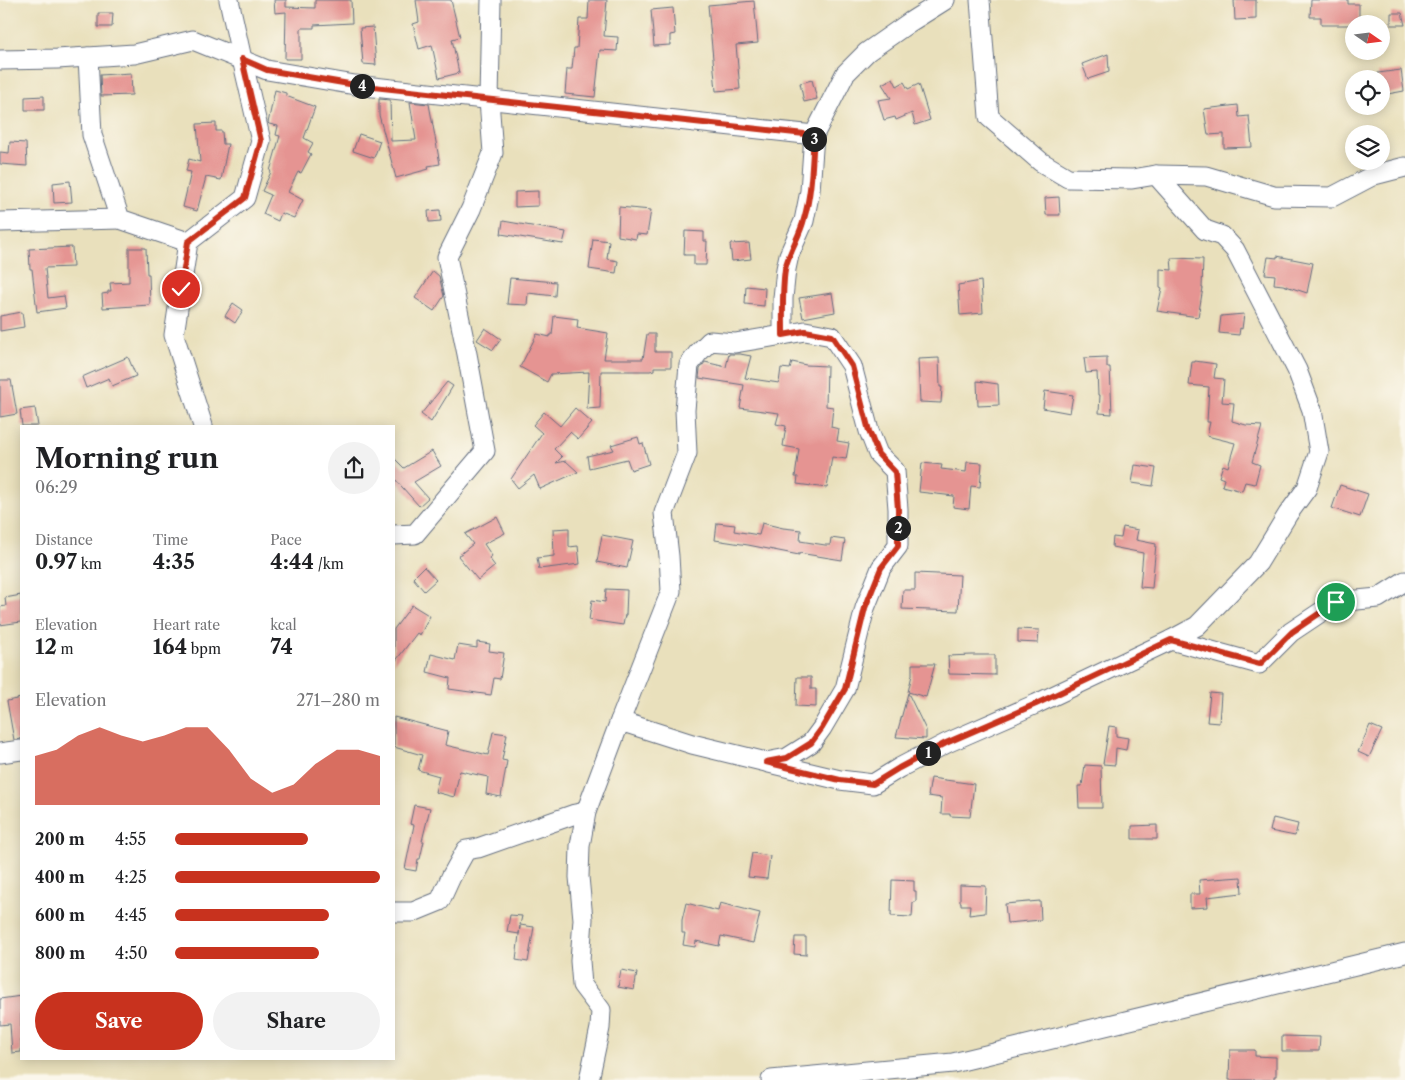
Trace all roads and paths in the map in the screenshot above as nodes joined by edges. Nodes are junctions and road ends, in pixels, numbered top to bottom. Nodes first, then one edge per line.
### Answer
1 (230, 0) edge
2 (491, 0) edge
3 (945, 0) edge
4 (980, 0) edge
5 (88, 57) junction
6 (242, 59) junction
7 (0, 60) edge
8 (489, 100) junction
9 (814, 135) junction
10 (1405, 167) edge
11 (1156, 176) junction
12 (120, 219) junction
13 (0, 222) edge
14 (188, 242) junction
15 (783, 335) junction
16 (203, 425) edge
17 (395, 535) edge
18 (1405, 581) edge
19 (1171, 640) junction
20 (620, 721) junction
21 (20, 750) edge
22 (0, 753) edge
23 (766, 762) junction
24 (586, 812) junction
25 (395, 912) edge
26 (1405, 953) edge
27 (589, 1080) edge
28 (771, 1080) edge

1 - 6 street
2 - 8 street
3 - 9 street
4 - 11 street
5 - 6 street
5 - 7 street
5 - 12 street
6 - 8 street
6 - 14 street
8 - 9 street
8 - 17 street
9 - 15 street
10 - 11 street
11 - 19 street
12 - 13 street
12 - 14 street
14 - 16 street
15 - 20 street
15 - 23 street
18 - 19 street
19 - 23 street
20 - 23 street
20 - 24 street
21 - 22 street
24 - 25 street
24 - 27 street
26 - 28 street

